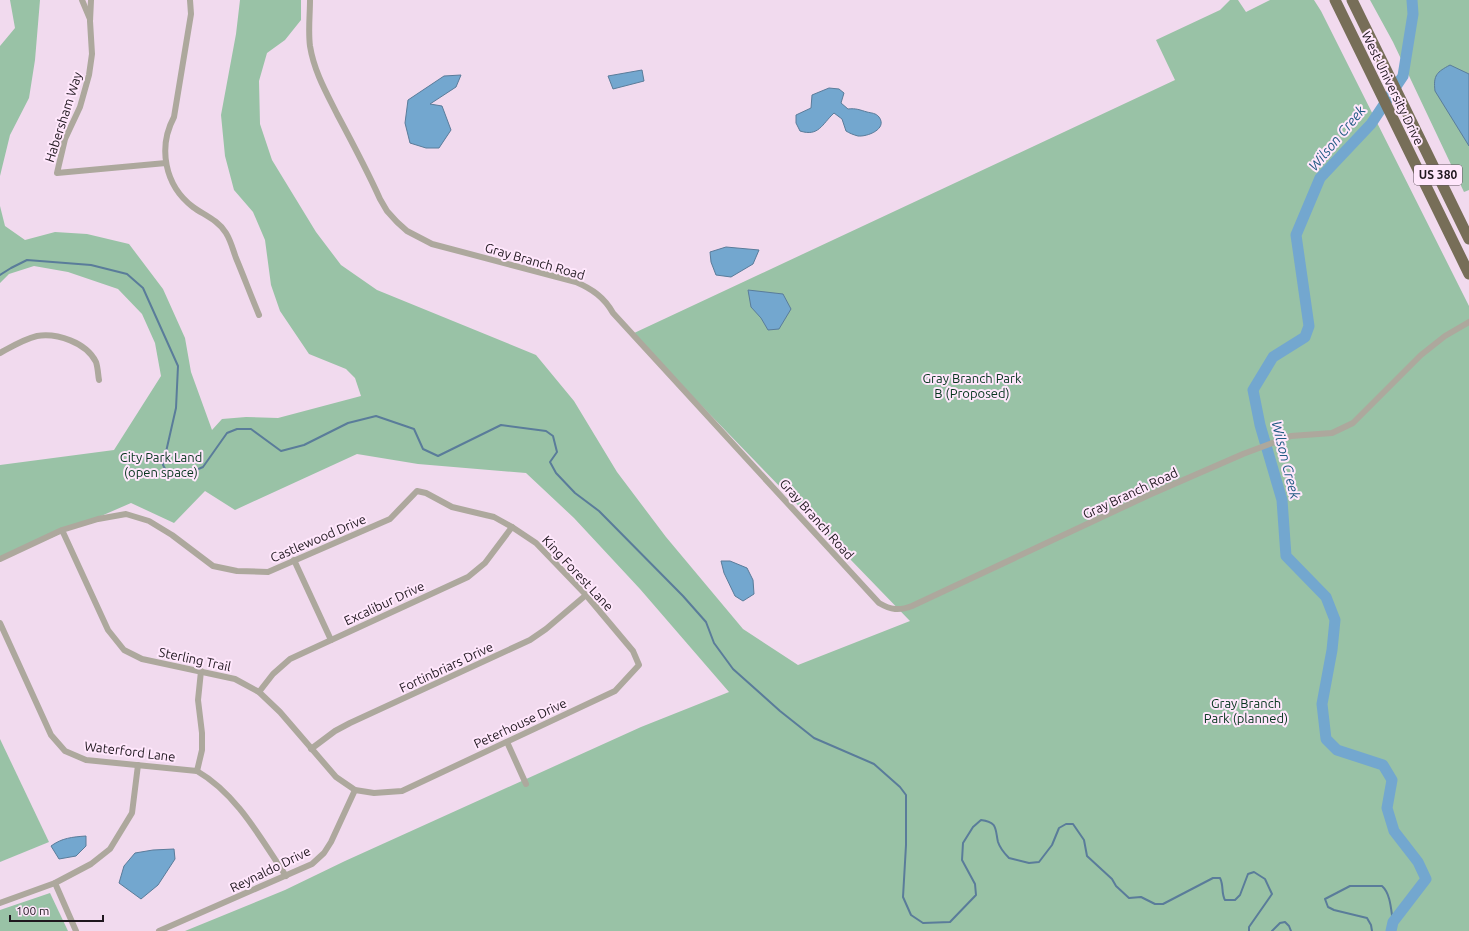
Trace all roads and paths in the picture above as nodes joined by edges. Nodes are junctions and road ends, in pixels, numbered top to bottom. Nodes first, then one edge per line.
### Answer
1 (82, 0) edge
2 (91, 0) edge
3 (310, 0) edge
4 (1334, 0) edge
5 (1352, 0) edge
6 (190, 1) edge
7 (90, 20) junction
8 (166, 163) junction
9 (1469, 239) edge
10 (1469, 274) edge
11 (259, 315) dead end
12 (1469, 322) edge
13 (0, 353) edge
14 (99, 380) dead end
15 (417, 491) joint
16 (512, 527) junction
17 (62, 530) junction
18 (0, 559) edge
19 (294, 560) junction
20 (586, 596) junction
21 (0, 623) edge
22 (331, 640) junction
23 (639, 665) joint
24 (201, 672) junction
25 (260, 692) junction
26 (507, 742) junction
27 (311, 749) junction
28 (138, 765) junction
29 (197, 771) junction
30 (526, 784) dead end
31 (355, 790) junction
32 (402, 791) joint
33 (286, 876) junction
34 (55, 883) junction
35 (0, 903) edge
36 (76, 931) edge
37 (159, 931) edge

1 - 7 street, Habersham Way
2 - 7 street, Habersham Way
3 - 12 street, Gray Branch Road
4 - 10 highway, West University Drive / US 380
5 - 9 highway, West University Drive / US 380
6 - 8 street
7 - 8 street, Habersham Way
8 - 11 street
13 - 14 street
15 - 16 street, King Forest Lane
15 - 19 street, Castlewood Drive
16 - 20 street, King Forest Lane
16 - 22 street, Excalibur Drive
17 - 18 street, Castlewood Drive
17 - 19 street, Castlewood Drive
17 - 24 street, Sterling Trail
19 - 22 street
20 - 23 street, King Forest Lane
20 - 27 street, Fortinbriars Drive
21 - 28 street, Waterford Lane
22 - 25 street, Excalibur Drive
23 - 26 street, Peterhouse Drive
24 - 25 street, Sterling Trail
24 - 29 street
25 - 27 street, Sterling Trail
26 - 30 street
26 - 32 street, Peterhouse Drive
27 - 31 street, Sterling Trail
28 - 29 street, Waterford Lane
28 - 34 street
29 - 33 street, Waterford Lane
31 - 32 street, Sterling Trail
31 - 33 street, Reynaldo Drive
33 - 37 street, Reynaldo Drive
34 - 35 street
34 - 36 street

